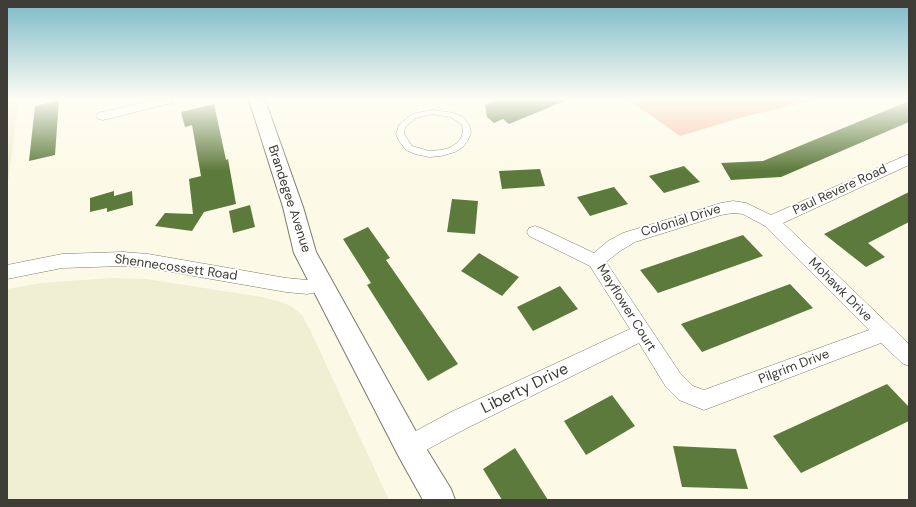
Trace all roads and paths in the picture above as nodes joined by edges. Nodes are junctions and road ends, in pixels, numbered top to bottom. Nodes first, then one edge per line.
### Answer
1 (265, 124) edge
2 (405, 124) edge
3 (464, 124) edge
4 (909, 159) edge
5 (771, 222) junction
6 (535, 232) dead end
7 (596, 261) junction
8 (7, 272) edge
9 (325, 291) junction
10 (641, 333) junction
11 (884, 333) junction
12 (909, 357) edge
13 (704, 400) joint
14 (409, 447) junction
15 (440, 500) edge

1 - 9 street, Brandegee Avenue
2 - 3 lane
4 - 5 street, Paul Revere Road
5 - 7 street, Colonial Drive
5 - 11 street, Mohawk Drive
6 - 7 street, Mayflower Court
7 - 10 street, Mayflower Court
8 - 9 street, Shennecossett Road
9 - 14 street
10 - 13 street, Mayflower Court
10 - 14 street, Liberty Drive
11 - 12 street, Mohawk Drive
11 - 13 street, Pilgrim Drive
14 - 15 street

